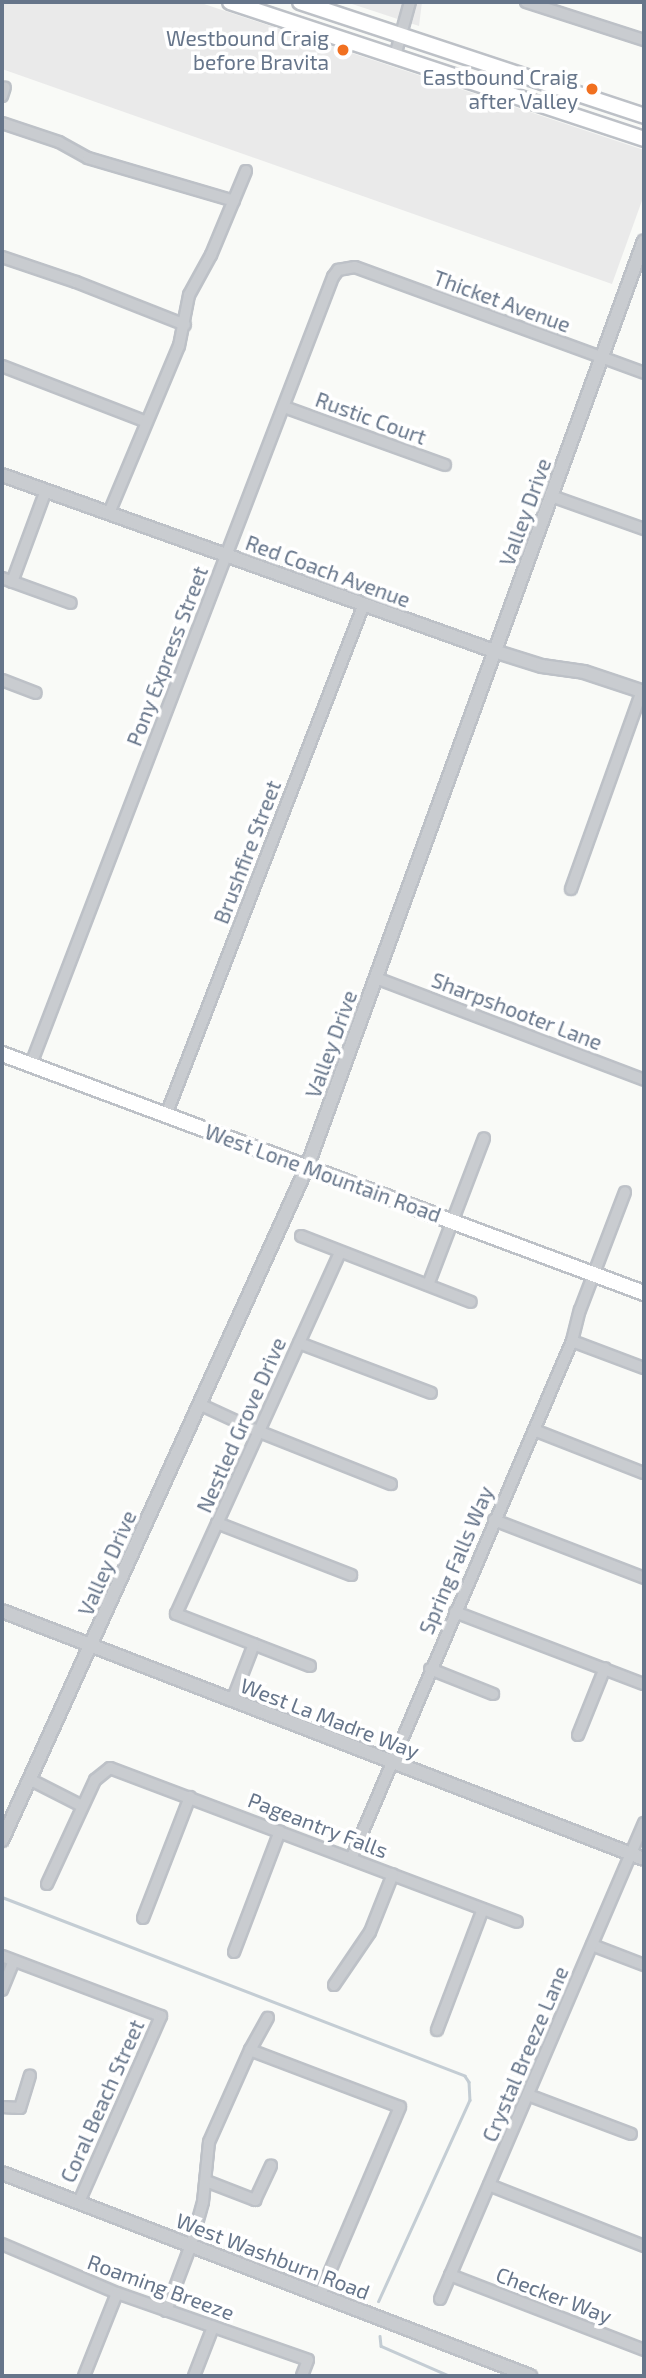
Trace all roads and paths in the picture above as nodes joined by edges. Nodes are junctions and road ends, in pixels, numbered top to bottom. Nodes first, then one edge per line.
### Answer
1 (230, 2) edge
2 (300, 2) edge
3 (410, 2) edge
4 (526, 2) edge
5 (552, 6) edge
6 (402, 36) junction
7 (644, 40) edge
8 (395, 57) junction
9 (644, 116) edge
10 (2, 123) edge
11 (644, 139) edge
12 (246, 171) dead end
13 (234, 201) junction
14 (644, 241) edge
15 (2, 257) edge
16 (346, 267) joint
17 (186, 325) junction
18 (601, 358) junction
19 (2, 366) edge
20 (644, 373) edge
21 (284, 407) junction
22 (147, 422) junction
23 (445, 465) dead end
24 (2, 475) edge
25 (46, 490) junction
26 (551, 496) junction
27 (109, 513) junction
28 (644, 529) edge
29 (227, 555) junction
30 (2, 578) edge
31 (12, 582) junction
32 (71, 603) dead end
33 (363, 604) junction
34 (494, 652) junction
35 (2, 680) edge
36 (643, 692) edge
37 (36, 693) dead end
38 (571, 889) dead end
39 (376, 978) junction
40 (2, 1054) edge
41 (31, 1065) junction
42 (644, 1080) edge
43 (166, 1115) junction
44 (484, 1138) dead end
45 (307, 1167) junction
46 (625, 1192) dead end
47 (453, 1222) junction
48 (302, 1237) dead end
49 (340, 1253) junction
50 (594, 1275) junction
51 (428, 1285) junction
52 (644, 1293) edge
53 (471, 1302) dead end
54 (572, 1341) junction
55 (299, 1343) junction
56 (644, 1368) edge
57 (430, 1393) dead end
58 (199, 1404) junction
59 (534, 1430) junction
60 (260, 1432) junction
61 (644, 1473) edge
62 (391, 1483) dead end
63 (494, 1520) junction
64 (217, 1523) junction
65 (351, 1574) dead end
66 (644, 1578) edge
67 (2, 1611) edge
68 (455, 1612) junction
69 (254, 1644) junction
70 (90, 1647) junction
71 (310, 1666) dead end
72 (604, 1668) junction
73 (430, 1669) junction
74 (644, 1684) edge
75 (493, 1694) dead end
76 (232, 1701) junction
77 (578, 1735) dead end
78 (393, 1764) junction
79 (29, 1779) junction
80 (190, 1797) junction
81 (82, 1806) junction
82 (644, 1823) edge
83 (280, 1831) junction
84 (2, 1840) edge
85 (638, 1857) edge
86 (351, 1858) junction
87 (393, 1874) junction
88 (47, 1884) dead end
89 (483, 1909) junction
90 (143, 1918) dead end
91 (517, 1922) dead end
92 (592, 1945) junction
93 (234, 1952) dead end
94 (2, 1956) edge
95 (15, 1961) junction
96 (644, 1965) edge
97 (334, 1985) dead end
98 (2, 1990) edge
99 (268, 2018) dead end
100 (437, 2030) dead end
101 (250, 2050) junction
102 (30, 2076) dead end
103 (528, 2095) junction
104 (2, 2107) edge
105 (631, 2134) dead end
106 (271, 2165) dead end
107 (2, 2173) edge
108 (206, 2181) junction
109 (489, 2185) junction
110 (79, 2202) junction
111 (2, 2244) edge
112 (191, 2245) junction
113 (644, 2245) edge
114 (450, 2275) junction
115 (117, 2294) junction
116 (320, 2295) junction
117 (440, 2300) dead end
118 (166, 2311) junction
119 (213, 2328) junction
120 (644, 2350) edge
121 (524, 2375) edge
122 (84, 2376) edge
123 (194, 2376) edge
124 (302, 2376) edge

1 - 8 main road
2 - 6 main road
3 - 6 street
4 - 5 street
5 - 7 street
6 - 8 street
6 - 9 main road
8 - 11 main road
10 - 13 street
12 - 13 street
13 - 17 street
14 - 18 street, Valley Drive
15 - 17 street
16 - 18 street, Thicket Avenue
16 - 21 street, Pony Express Street
17 - 22 street
18 - 20 street, Thicket Avenue
18 - 26 street, Valley Drive
19 - 22 street
21 - 23 street, Rustic Court
21 - 29 street, Pony Express Street
22 - 27 street
24 - 25 street, Red Coach Avenue
25 - 27 street, Red Coach Avenue
25 - 31 street
26 - 28 street
26 - 34 street, Valley Drive
27 - 29 street, Red Coach Avenue
29 - 33 street, Red Coach Avenue
29 - 41 street, Pony Express Street
30 - 31 street
31 - 32 street
33 - 34 street, Red Coach Avenue
33 - 43 street, Brushfire Street
34 - 36 street, Red Coach Avenue
34 - 39 street, Valley Drive
35 - 37 street
36 - 38 street
39 - 42 street, Sharpshooter Lane
39 - 45 street, Valley Drive
40 - 41 main road, West Lone Mountain Road
41 - 43 main road, West Lone Mountain Road
43 - 45 main road, West Lone Mountain Road
44 - 47 street
45 - 47 main road, West Lone Mountain Road
45 - 58 street, Valley Drive
46 - 50 street, Spring Falls Way
47 - 50 main road, West Lone Mountain Road
47 - 51 street
48 - 49 street
49 - 51 street
49 - 55 street, Nestled Grove Drive
50 - 52 main road, West Lone Mountain Road
50 - 54 street, Spring Falls Way
51 - 53 street
54 - 56 street
54 - 59 street, Spring Falls Way
55 - 57 street
55 - 60 street, Nestled Grove Drive
58 - 60 street
58 - 70 street, Valley Drive
59 - 61 street
59 - 63 street, Spring Falls Way
60 - 62 street
60 - 64 street, Nestled Grove Drive
63 - 66 street
63 - 68 street, Spring Falls Way
64 - 65 street
64 - 69 street, Nestled Grove Drive
67 - 70 street, West La Madre Way
68 - 72 street
68 - 73 street, Spring Falls Way
69 - 71 street
69 - 76 street
70 - 76 street, West La Madre Way
70 - 79 street, Valley Drive
72 - 74 street
72 - 77 street
73 - 75 street
73 - 78 street, Spring Falls Way
76 - 78 street, West La Madre Way
78 - 85 street, West La Madre Way
78 - 86 street, Spring Falls Way
79 - 81 street
79 - 84 street, Valley Drive
80 - 81 street, Pageantry Falls
80 - 83 street, Pageantry Falls
80 - 90 street
81 - 88 street
82 - 85 street, Crystal Breeze Lane
83 - 86 street, Pageantry Falls
83 - 93 street
85 - 92 street, Crystal Breeze Lane
86 - 87 street, Pageantry Falls
87 - 89 street, Pageantry Falls
87 - 97 street
89 - 91 street, Pageantry Falls
89 - 100 street
92 - 96 street
92 - 103 street, Crystal Breeze Lane
94 - 95 street
95 - 98 street
95 - 110 street, Coral Beach Street
99 - 101 street
101 - 108 street
101 - 116 street
102 - 104 street
103 - 105 street
103 - 109 street, Crystal Breeze Lane
106 - 108 street
107 - 110 street, West Washburn Road
108 - 112 street
109 - 113 street
109 - 114 street, Crystal Breeze Lane
110 - 112 street, West Washburn Road
111 - 115 street, Roaming Breeze
112 - 116 street, West Washburn Road
112 - 118 street
114 - 117 street, Crystal Breeze Lane
114 - 120 street, Checker Way
115 - 118 street, Roaming Breeze
115 - 122 street
116 - 121 street, West Washburn Road
118 - 119 street, Roaming Breeze
119 - 123 street
119 - 124 street, Roaming Breeze

